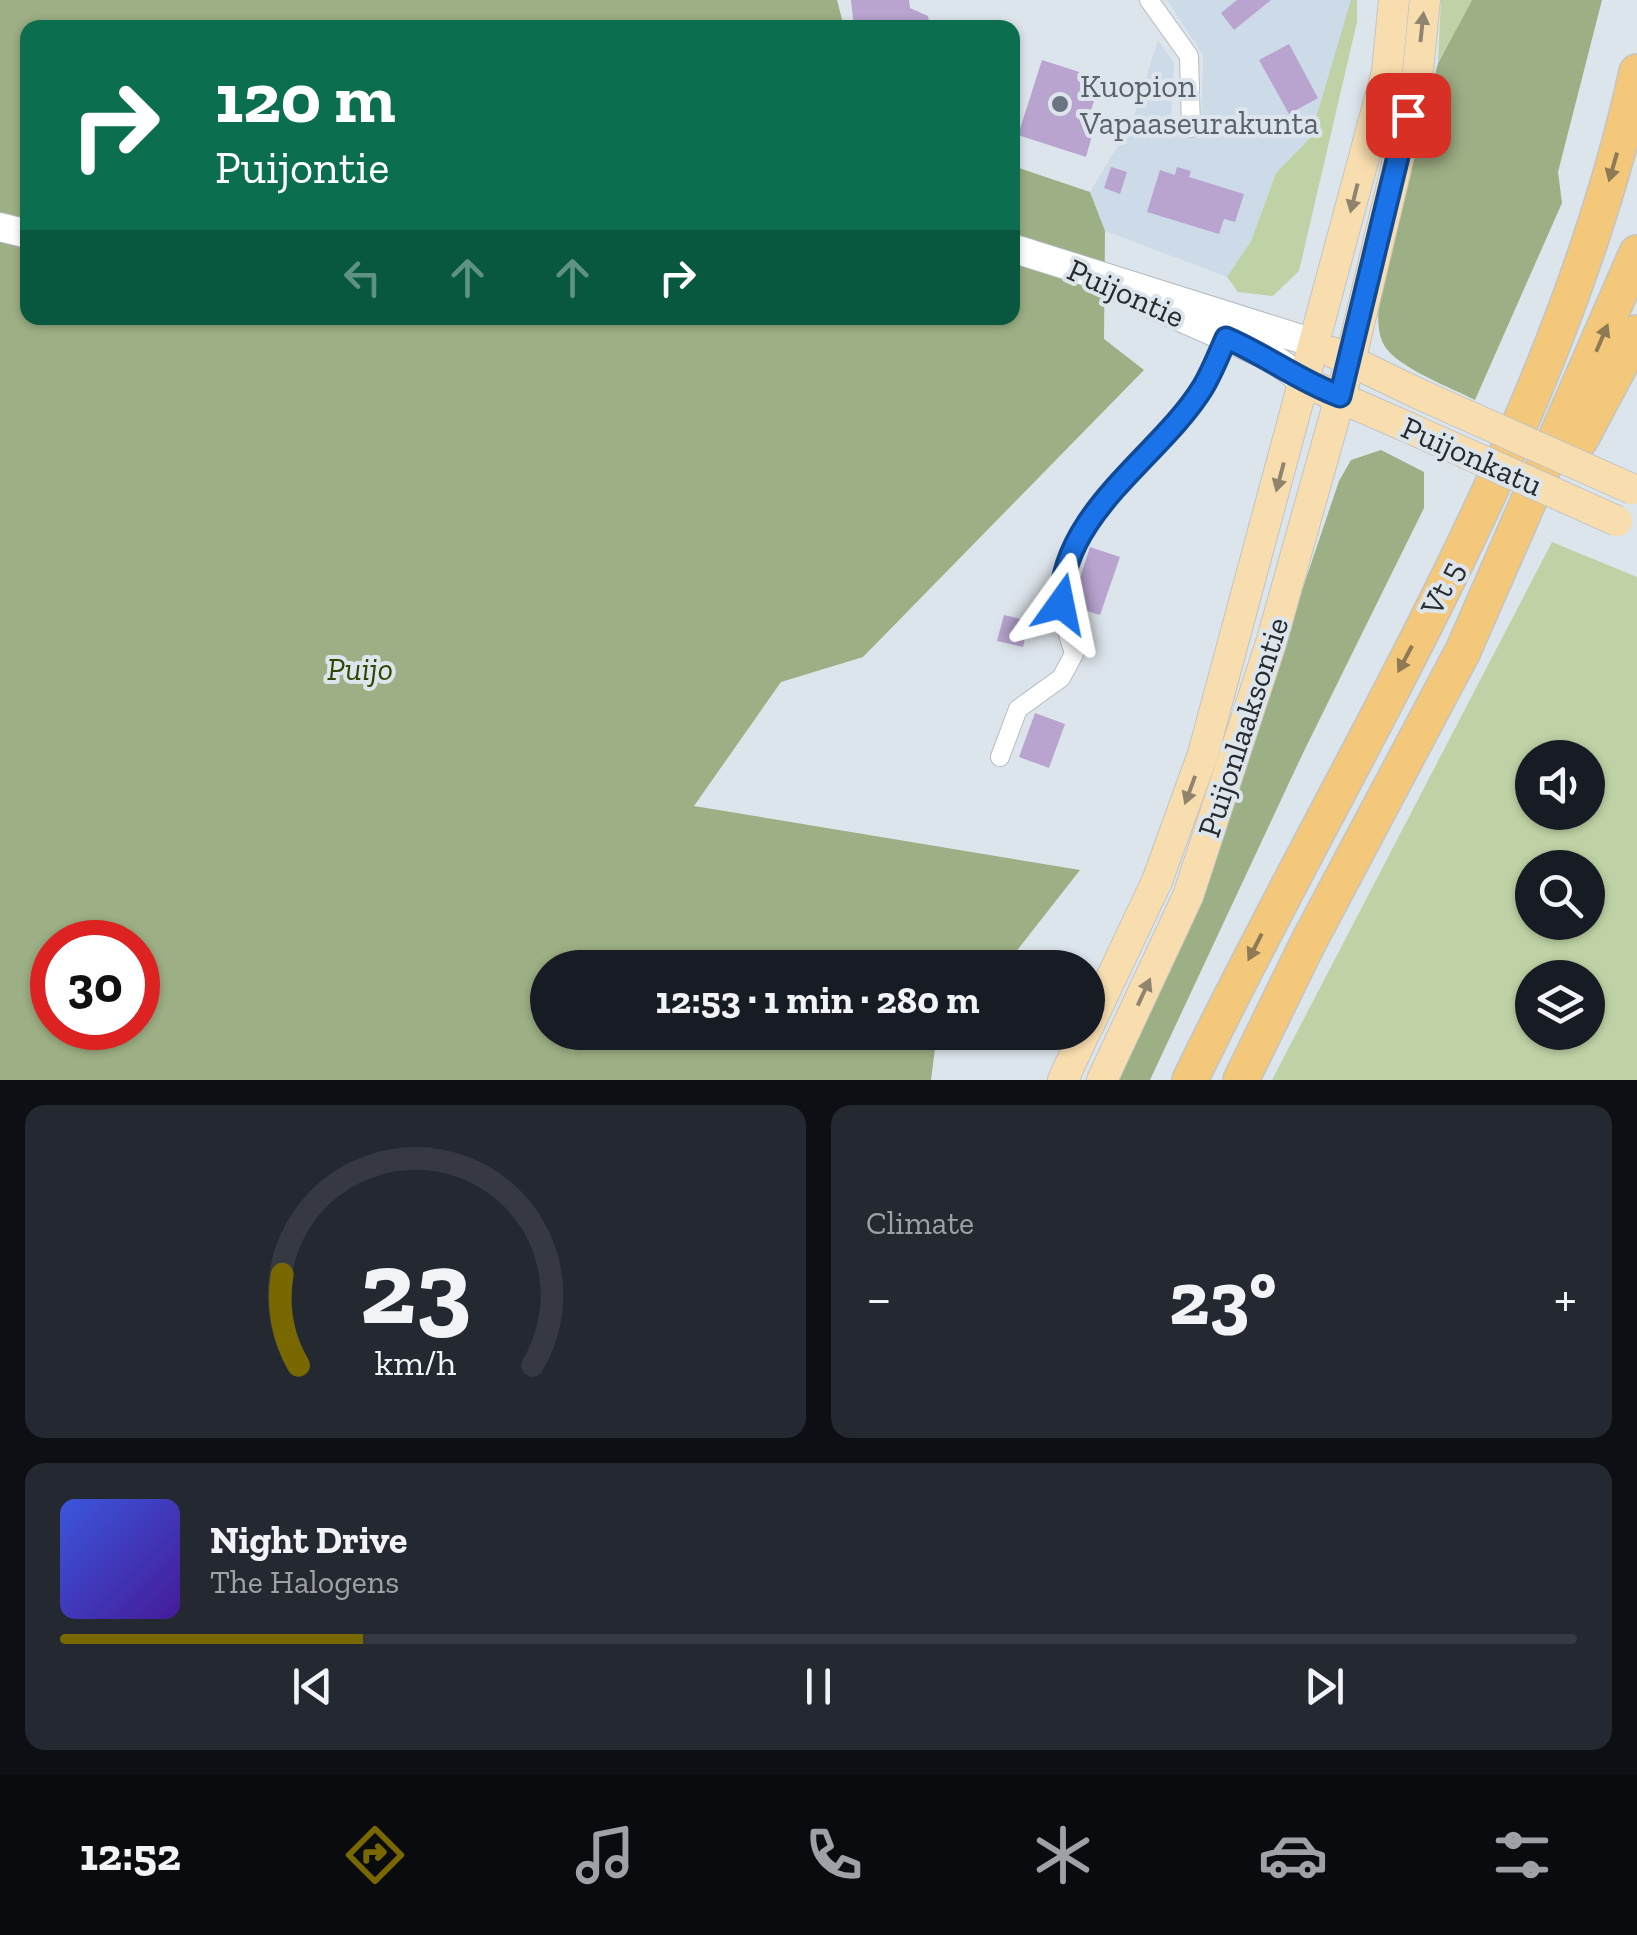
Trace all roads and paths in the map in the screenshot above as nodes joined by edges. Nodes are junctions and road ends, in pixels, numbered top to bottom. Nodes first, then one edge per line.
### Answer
1 (1149, 0) edge
2 (1394, 0) edge
3 (1425, 0) edge
4 (1637, 72) edge
5 (1190, 128) dead end
6 (1020, 250) edge
7 (1637, 253) edge
8 (1232, 327) junction
9 (1637, 333) edge
10 (1317, 344) junction
11 (1350, 362) junction
12 (1306, 384) junction
13 (1340, 396) junction
14 (1634, 490) edge
15 (1630, 526) edge
16 (1463, 651) junction
17 (1000, 756) dead end
18 (1105, 990) edge
19 (1077, 1050) edge
20 (1063, 1080) edge
21 (1102, 1080) edge
22 (1190, 1080) edge
23 (1241, 1080) edge

1 - 5 street
2 -> 10 main road, Puijonlaaksontie
11 -> 3 main road, Puijonlaaksontie
4 -> 22 highway, Vt 5
6 - 8 street, Puijontie
16 -> 7 highway, Vt 5
8 - 10 street, Puijontie
8 - 12 street, Puijontie
8 - 17 street
9 - 16 highway
10 - 11 main road, Puijonkatu
10 - 12 main road, Puijonlaaksontie
11 - 13 main road, Puijonlaaksontie
11 - 14 main road, Puijonkatu, bridge
12 - 13 main road, Puijonkatu
12 -> 18 main road, Puijonlaaksontie
13 - 15 main road, Puijonkatu, bridge
21 -> 13 main road, Puijonlaaksontie
16 - 23 highway, Vt 5
19 - 20 main road, Puijonlaaksontie

